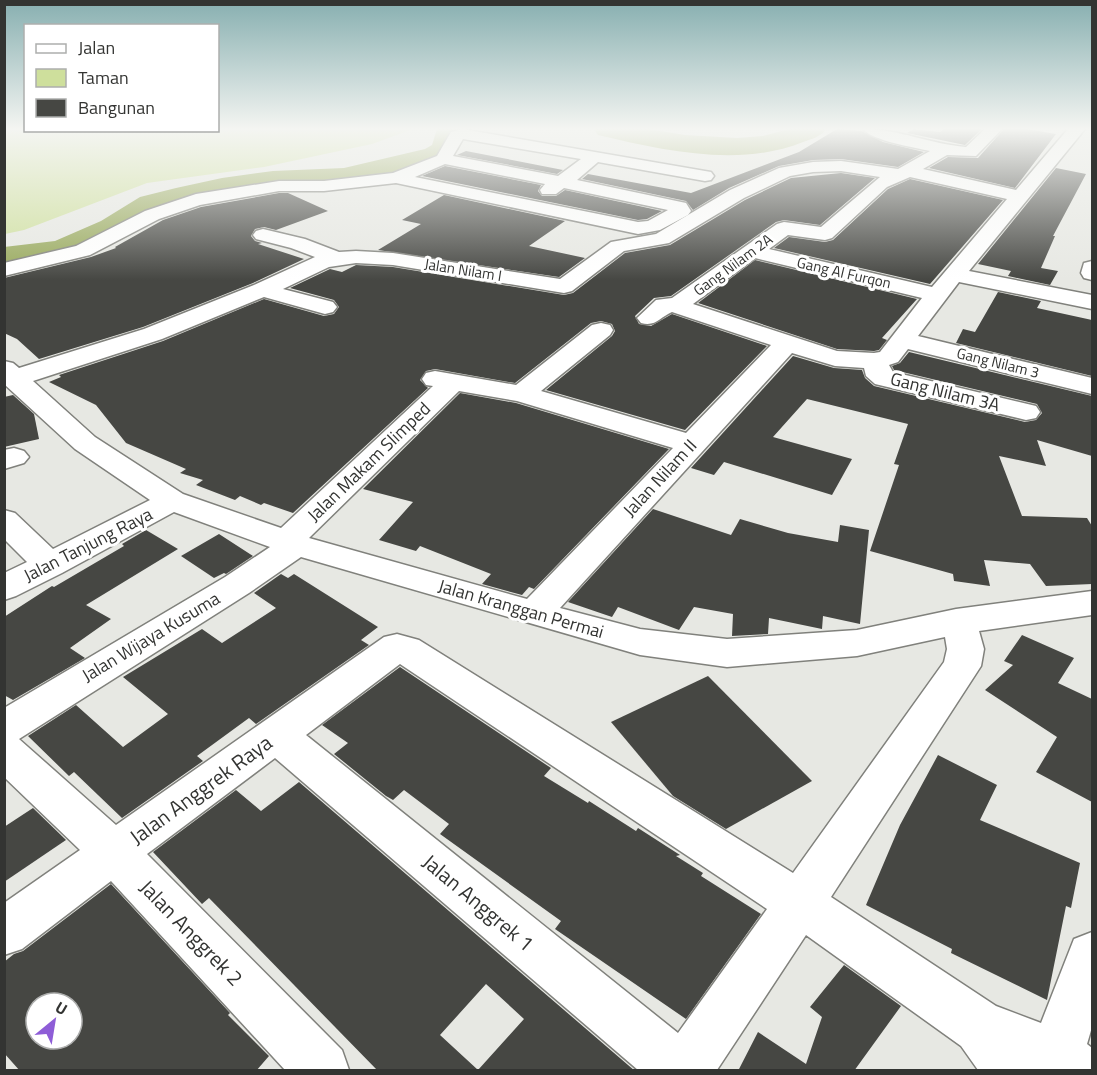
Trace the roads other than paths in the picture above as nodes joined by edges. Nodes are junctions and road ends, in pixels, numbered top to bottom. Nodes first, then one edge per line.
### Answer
1 (385, 179) edge
2 (401, 179) edge
3 (546, 179) edge
4 (565, 179) edge
5 (769, 179) edge
6 (890, 179) edge
7 (934, 179) edge
8 (1036, 179) edge
9 (561, 182) junction
10 (1021, 197) junction
11 (521, 205) junction
12 (263, 235) dead end
13 (751, 251) junction
14 (337, 259) junction
15 (4, 270) edge
16 (956, 275) junction
17 (262, 290) junction
18 (938, 295) junction
19 (1092, 302) edge
20 (677, 305) junction
21 (325, 307) dead end
22 (649, 318) dead end
23 (601, 330) dead end
24 (903, 340) junction
25 (787, 343) junction
26 (875, 361) junction
27 (10, 373) edge
28 (1092, 386) edge
29 (520, 394) junction
30 (1026, 412) dead end
31 (691, 444) junction
32 (172, 501) junction
33 (4, 520) edge
34 (291, 543) junction
35 (50, 565) junction
36 (4, 588) edge
37 (1092, 603) edge
38 (534, 614) junction
39 (956, 622) junction
40 (4, 728) edge
41 (277, 735) junction
42 (4, 750) edge
43 (115, 853) junction
44 (801, 904) junction
45 (4, 932) edge
46 (1092, 956) edge
47 (1048, 1067) edge
48 (322, 1071) edge
49 (680, 1071) edge
50 (685, 1071) edge

1 - 15 street
2 - 11 street
3 - 9 street
4 - 9 street
5 - 14 street, Jalan Nilam I
6 - 13 street, Gang Nilam 2A
7 - 10 street, Jalan Nilam I
8 - 10 street
9 - 11 street
9 - 11 street
10 - 16 street
12 - 14 street
13 - 18 street, Gang Al Furqon
13 - 20 street, Gang Nilam 2A
14 - 17 street, Jalan Nilam I
16 - 18 street
16 - 19 street
17 - 21 street
17 - 27 street, Jalan Nilam I
18 - 24 street
20 - 22 street
20 - 25 street, Gang Nilam 2A
23 - 29 street
24 - 26 street
24 - 28 street, Gang Nilam 3
25 - 26 street, Gang Nilam 2A
25 - 31 street, Jalan Nilam II
26 - 30 street, Gang Nilam 3A
27 - 32 street, Jalan Kranggan Permai
29 - 31 street
29 - 34 street, Jalan Makam Slimped
31 - 38 street, Jalan Nilam II
32 - 34 street, Jalan Kranggan Permai
32 - 35 street, Jalan Tanjung Raya
33 - 35 street
34 - 38 street, Jalan Kranggan Permai
34 - 40 street, Jalan Wijaya Kusuma
35 - 36 street, Jalan Tanjung Raya
37 - 39 street, Jalan Kranggan Permai
38 - 39 street, Jalan Kranggan Permai
39 - 44 street
41 - 43 street, Jalan Anggrek Raya
41 - 44 street, Jalan Anggrek Raya
41 - 49 street, Jalan Anggrek 1
42 - 43 street, Jalan Anggrek 2
43 - 45 street, Jalan Anggrek Raya
43 - 48 street, Jalan Anggrek 2
44 - 47 street
44 - 50 street
46 - 47 street

